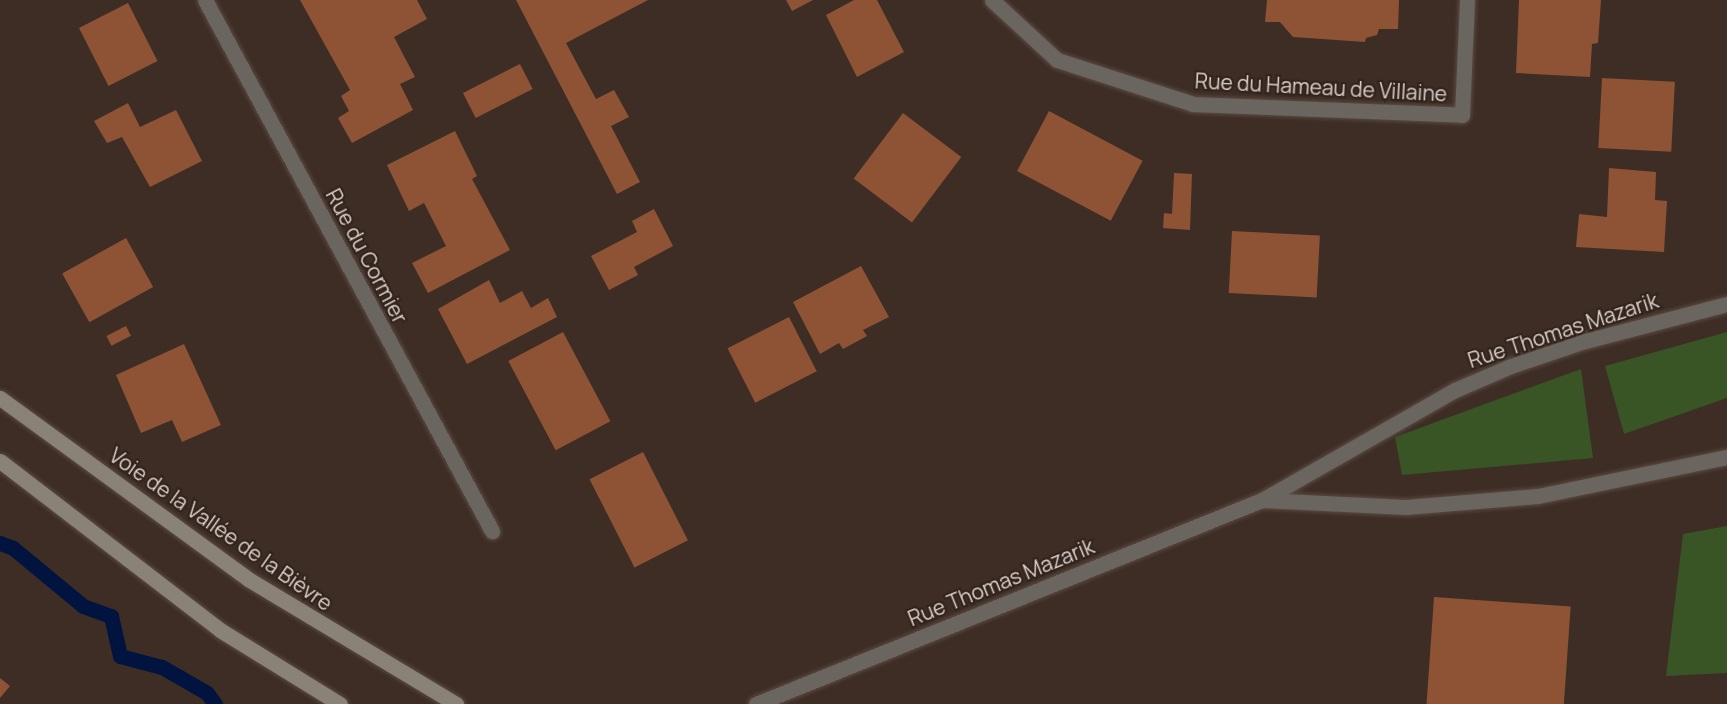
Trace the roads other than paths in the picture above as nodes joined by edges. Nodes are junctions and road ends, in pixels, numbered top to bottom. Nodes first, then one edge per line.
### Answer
1 (205, 0) edge
2 (992, 0) edge
3 (1467, 0) edge
4 (1727, 304) edge
5 (0, 398) edge
6 (1727, 456) edge
7 (0, 461) edge
8 (1262, 500) junction
9 (492, 531) dead end
10 (340, 704) edge
11 (456, 704) edge
12 (756, 704) edge

1 - 9 street, Rue du Cormier
2 - 3 street, Rue du Hameau de Villaine
4 - 8 street, Rue Thomas Mazarik
5 - 11 main road, Voie de la Vallée de la Bièvre
6 - 8 street, Rue Thomas Mazarik
7 - 10 main road
8 - 12 street, Rue Thomas Mazarik

